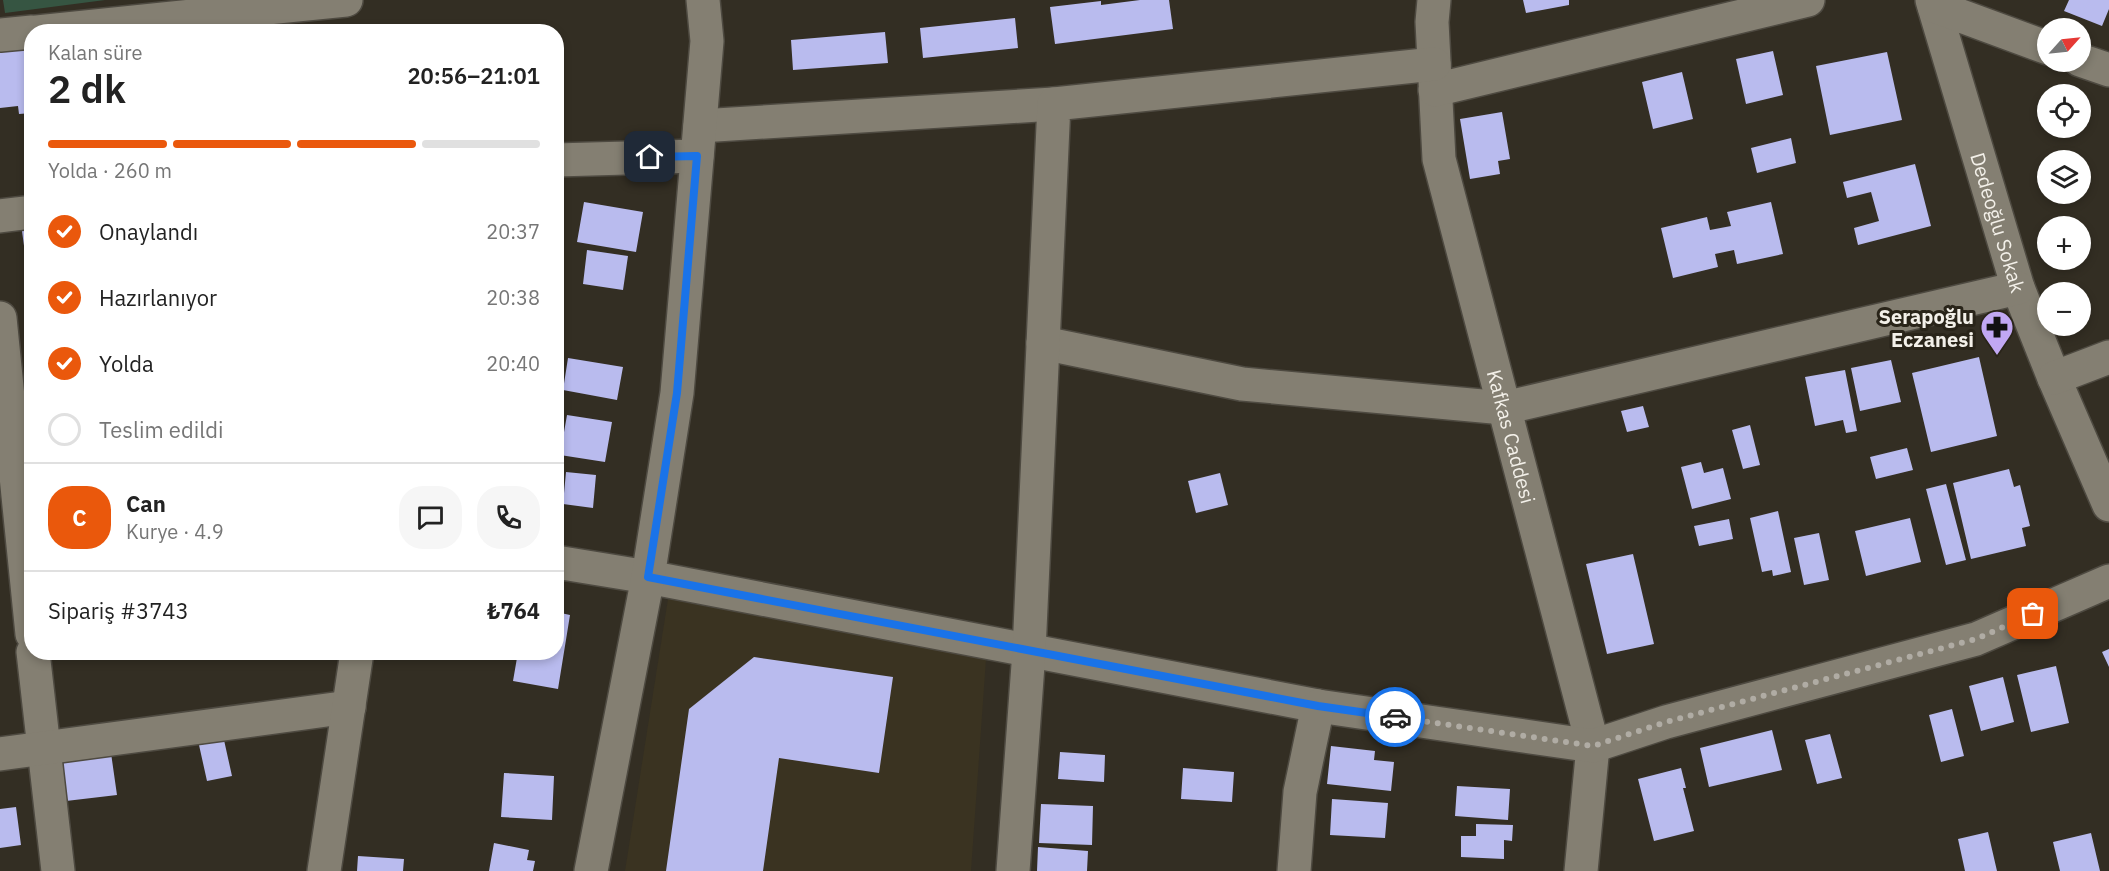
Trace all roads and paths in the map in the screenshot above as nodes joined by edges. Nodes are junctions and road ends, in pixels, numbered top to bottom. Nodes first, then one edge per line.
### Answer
1 (346, 0) edge
2 (703, 0) edge
3 (1434, 0) edge
4 (1808, 0) edge
5 (1933, 3) edge
6 (114, 24) edge
7 (24, 33) edge
8 (0, 35) edge
9 (2037, 44) edge
10 (2091, 64) edge
11 (2109, 70) edge
12 (1435, 77) junction
13 (1054, 104) junction
14 (698, 141) junction
15 (564, 159) edge
16 (24, 213) edge
17 (0, 216) edge
18 (2018, 288) junction
19 (0, 318) edge
20 (1043, 343) junction
21 (2109, 357) edge
22 (2054, 378) junction
23 (13, 394) edge
24 (1504, 408) junction
25 (2109, 505) edge
26 (564, 563) edge
27 (19, 572) edge
28 (648, 577) junction
29 (2109, 581) edge
30 (24, 596) edge
31 (1029, 651) junction
32 (34, 660) edge
33 (356, 660) edge
34 (1318, 706) junction
35 (349, 707) junction
36 (1593, 746) junction
37 (43, 748) junction
38 (0, 754) edge
39 (58, 871) edge
40 (324, 871) edge
41 (591, 871) edge
42 (1013, 871) edge
43 (1294, 871) edge
44 (1581, 871) edge

1 - 6 street
2 - 14 street
3 - 12 street, Kafkas Caddesi
4 - 12 street
5 - 9 street
5 - 18 street, Dedeoğlu Sokak
7 - 8 street
10 - 11 street
12 - 13 street
12 - 24 street, Kafkas Caddesi
13 - 14 street
13 - 20 street
14 - 15 street
14 - 28 street
16 - 17 street
18 - 22 street, Dedeoğlu Sokak
18 - 24 street
19 - 23 street
20 - 24 street
20 - 31 street
21 - 22 street
22 - 25 street, Dedeoğlu Sokak
23 - 27 street
24 - 36 street, Kafkas Caddesi
26 - 28 street
27 - 30 street
28 - 31 street
28 - 41 street
29 - 36 street
31 - 34 street
31 - 42 street
32 - 37 street
33 - 35 street
34 - 36 street
34 - 43 street
35 - 37 street
35 - 40 street
36 - 44 street, Kafkas Caddesi
37 - 38 street
37 - 39 street

